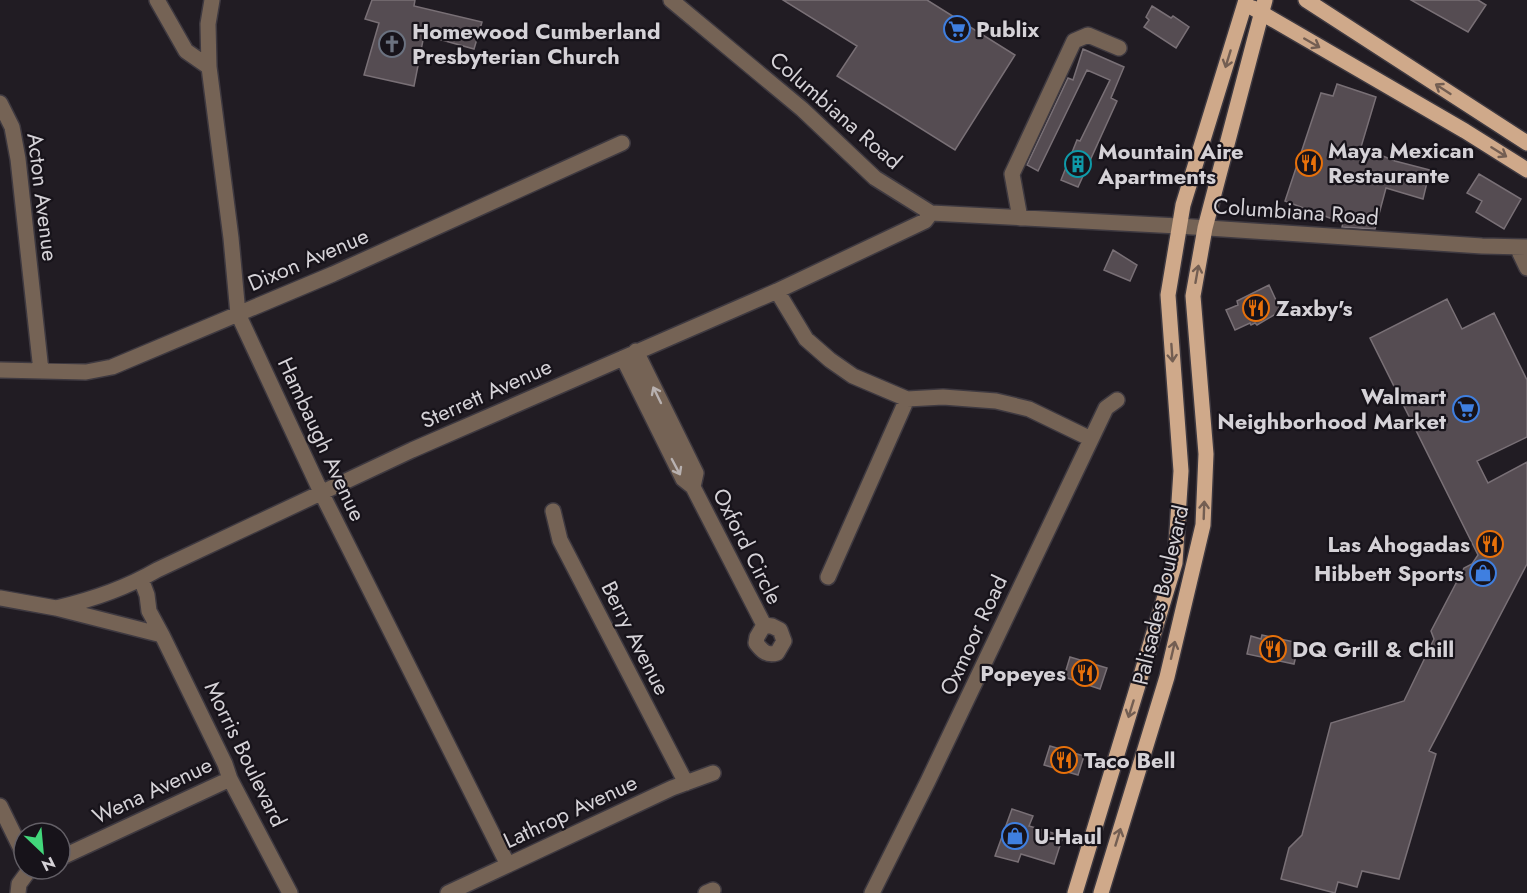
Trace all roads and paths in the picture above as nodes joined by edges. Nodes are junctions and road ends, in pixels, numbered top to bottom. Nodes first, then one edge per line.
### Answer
1 (157, 0) edge
2 (212, 0) edge
3 (671, 0) edge
4 (1306, 0) edge
5 (1244, 1) edge
6 (1263, 7) edge
7 (1119, 48) dead end
8 (208, 67) junction
9 (0, 103) edge
10 (622, 143) dead end
11 (1527, 143) edge
12 (1527, 170) edge
13 (932, 213) junction
14 (1020, 218) junction
15 (1178, 226) junction
16 (1205, 228) junction
17 (1522, 247) edge
18 (1527, 268) edge
19 (777, 291) junction
20 (238, 314) junction
21 (629, 354) junction
22 (0, 370) edge
23 (41, 371) junction
24 (907, 399) junction
25 (1117, 400) dead end
26 (1091, 439) junction
27 (321, 492) junction
28 (553, 512) dead end
29 (828, 577) dead end
30 (141, 579) junction
31 (0, 598) edge
32 (56, 608) junction
33 (764, 625) dead end
34 (162, 635) junction
35 (713, 773) dead end
36 (230, 779) junction
37 (686, 783) junction
38 (0, 806) edge
39 (12, 830) edge
40 (72, 852) edge
41 (508, 865) junction
42 (290, 893) edge
43 (448, 893) edge
44 (872, 893) edge
45 (1075, 893) edge
46 (1101, 893) edge

1 - 8 street
2 - 8 street, Hambaugh Avenue
3 - 13 street, Columbiana Road
11 -> 4 main road
5 - 6 main road
5 -> 15 main road
6 -> 12 main road
6 - 16 main road
7 - 14 street
8 - 20 street, Hambaugh Avenue
9 - 23 street, Acton Avenue
10 - 20 street, Dixon Avenue
13 - 14 street, Columbiana Road
13 - 19 street, Sterrett Avenue
14 - 15 street, Columbiana Road
15 - 16 street, Columbiana Road
15 -> 45 main road, Palisades Boulevard
16 - 17 street, Columbiana Road
46 -> 16 main road, Palisades Boulevard
17 - 18 street
19 - 21 street, Sterrett Avenue
19 - 24 street
20 - 23 street, Dixon Avenue
20 - 27 street, Hambaugh Avenue
21 - 27 street, Sterrett Avenue
21 - 33 street, Oxford Circle
22 - 23 street, Dixon Avenue
24 - 26 street
24 - 29 street
25 - 26 street, Oxmoor Road
26 - 44 street, Oxmoor Road
27 - 30 street, Sterrett Avenue
27 - 41 street, Hambaugh Avenue
28 - 37 street, Berry Avenue
30 - 32 street, Sterrett Avenue
30 - 34 street, Morris Boulevard
31 - 32 street
32 - 34 street
34 - 36 street, Morris Boulevard
35 - 37 street, Lathrop Avenue
36 - 40 street, Wena Avenue
36 - 42 street, Morris Boulevard
37 - 41 street, Lathrop Avenue
38 - 39 street
41 - 43 street, Lathrop Avenue

